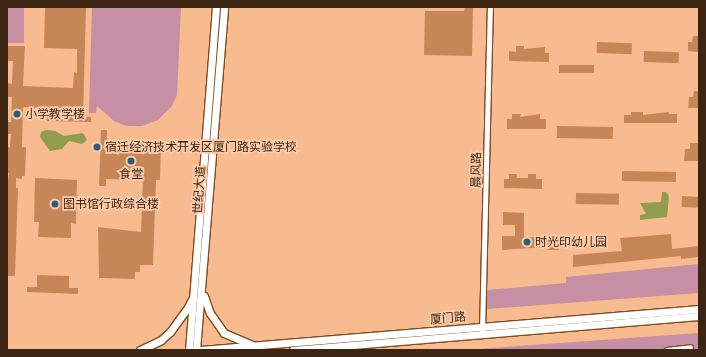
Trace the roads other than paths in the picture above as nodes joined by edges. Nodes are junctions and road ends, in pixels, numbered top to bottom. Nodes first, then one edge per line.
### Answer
1 (216, 7) edge
2 (224, 7) edge
3 (490, 7) edge
4 (198, 291) junction
5 (699, 309) edge
6 (699, 316) edge
7 (482, 330) junction
8 (254, 346) junction
9 (690, 347) dead end
10 (140, 350) edge
11 (190, 350) edge
12 (196, 350) edge
13 (200, 350) edge
14 (293, 350) edge
15 (667, 350) edge

1 - 4 street, 世纪大道
2 - 4 street, 世纪大道
3 - 7 street, 晨风路
4 - 8 street
4 - 10 street
4 - 11 street, 世纪大道
4 - 12 street, 世纪大道
5 - 7 street, 厦门路
6 - 7 street, 厦门路
7 - 8 street, 厦门路
7 - 14 street, 厦门路
8 - 13 street, 厦门路
9 - 15 street

